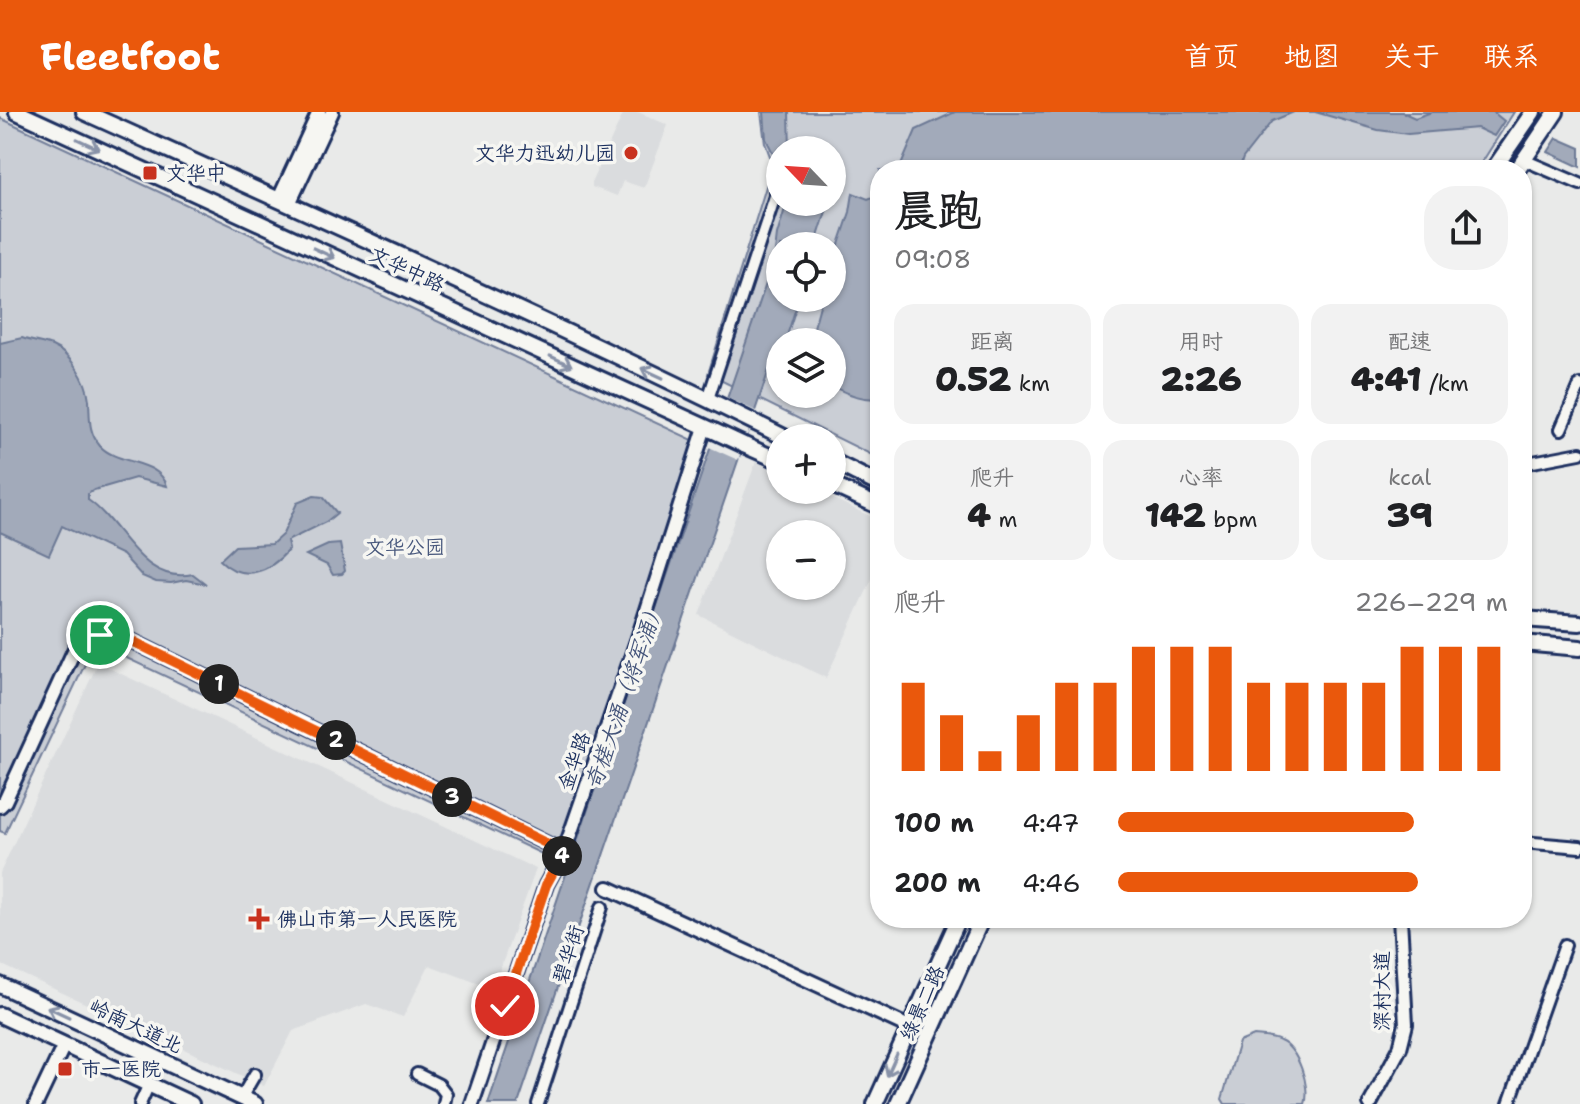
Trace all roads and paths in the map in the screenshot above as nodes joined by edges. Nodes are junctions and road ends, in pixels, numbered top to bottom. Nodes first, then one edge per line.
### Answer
1 (17, 112) edge
2 (84, 112) edge
3 (319, 112) edge
4 (332, 112) edge
5 (1533, 112) edge
6 (1556, 112) edge
7 (1500, 160) edge
8 (1523, 160) edge
9 (1532, 169) edge
10 (1580, 184) edge
11 (284, 202) junction
12 (768, 216) edge
13 (1580, 385) edge
14 (708, 399) junction
15 (766, 428) edge
16 (710, 429) junction
17 (1561, 429) dead end
18 (1580, 453) edge
19 (766, 455) edge
20 (1532, 462) edge
21 (846, 468) edge
22 (870, 480) edge
23 (846, 491) edge
24 (870, 502) edge
25 (1532, 620) edge
26 (1580, 623) edge
27 (1532, 644) edge
28 (1580, 648) edge
29 (0, 806) edge
30 (1532, 843) edge
31 (1580, 847) edge
32 (564, 852) junction
33 (608, 888) dead end
34 (602, 907) dead end
35 (954, 928) edge
36 (977, 928) edge
37 (1401, 928) edge
38 (1565, 945) dead end
39 (0, 985) edge
40 (0, 1015) edge
41 (909, 1027) junction
42 (64, 1045) junction
43 (255, 1074) dead end
44 (417, 1074) dead end
45 (149, 1084) junction
46 (248, 1101) edge
47 (36, 1104) edge
48 (140, 1104) edge
49 (191, 1104) edge
50 (444, 1104) edge
51 (472, 1104) edge
52 (538, 1104) edge
53 (875, 1104) edge
54 (898, 1104) edge
55 (1370, 1104) edge
56 (1509, 1104) edge

1 -> 16 main road, 文华中路
2 - 11 main road, 文华中路
3 - 11 street
4 - 11 street
5 - 7 main road
6 - 8 main road
9 - 10 street
14 -> 11 main road, 文华中路
12 - 14 street
13 - 17 street
14 - 15 main road, 文华中路
16 - 19 main road, 文华中路, bridge
16 - 32 street, 金华路
18 - 20 street
21 - 22 main road
23 - 24 main road
25 - 26 main road
27 - 28 main road
29 - 32 street
30 - 31 street
32 - 51 street, 金华路
33 - 41 street
34 - 52 street, 碧华街
35 - 41 main road, 绿景二路
36 - 54 main road, 绿景二路
37 - 55 street, 深村大道
38 - 56 street
46 -> 39 main road, 岭南大道北
40 - 42 main road
41 -> 53 main road, 绿景二路
42 - 45 main road
42 - 47 street
43 - 46 street
44 - 50 street
45 - 48 street
45 - 49 main road

